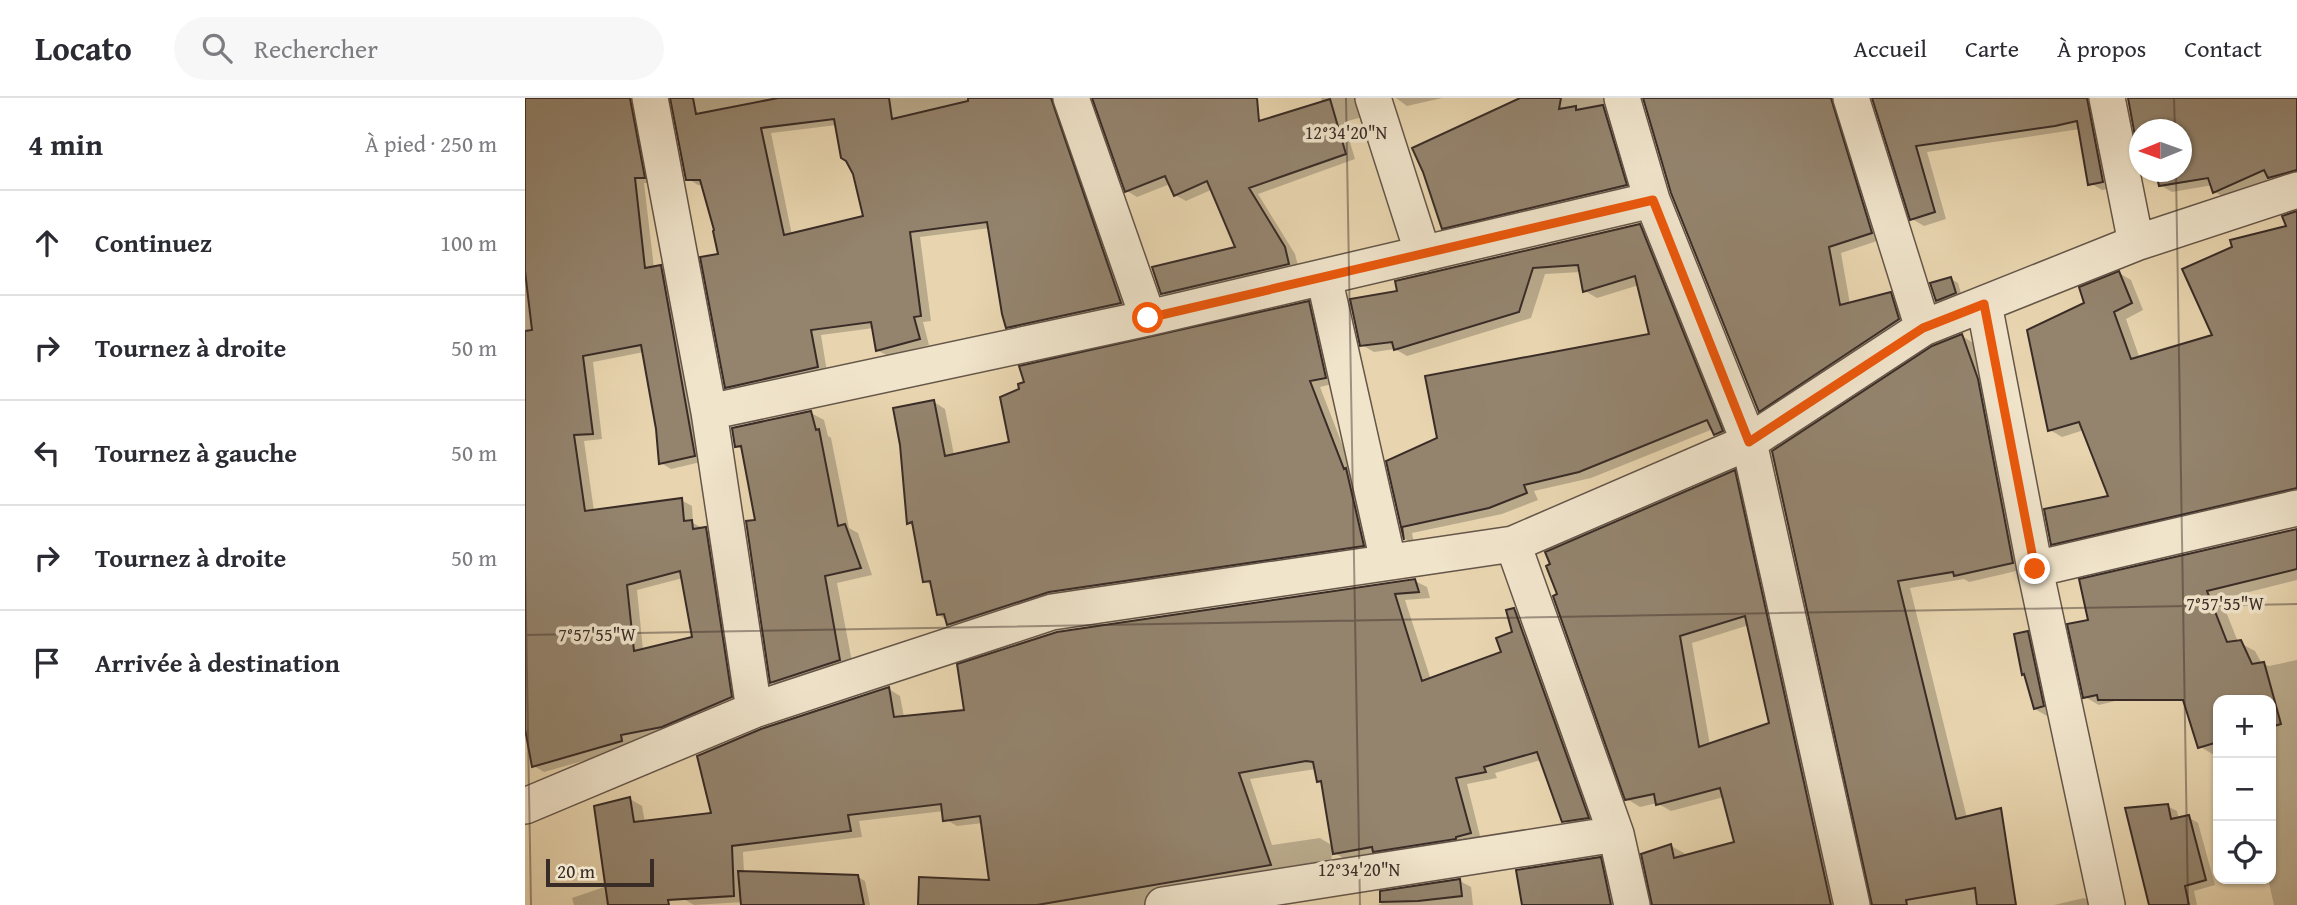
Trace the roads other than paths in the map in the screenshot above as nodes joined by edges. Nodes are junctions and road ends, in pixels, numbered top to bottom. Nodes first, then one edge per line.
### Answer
1 (650, 98) edge
2 (1071, 98) edge
3 (1373, 98) edge
4 (1622, 98) edge
5 (1851, 98) edge
6 (2107, 98) edge
7 (2297, 190) edge
8 (1653, 200) junction
9 (2136, 243) junction
10 (1423, 254) junction
11 (1324, 277) junction
12 (1984, 304) junction
13 (1148, 318) junction
14 (1923, 328) junction
15 (709, 412) junction
16 (1749, 442) junction
17 (2297, 508) edge
18 (1514, 544) junction
19 (1388, 561) junction
20 (2035, 569) junction
21 (754, 709) junction
22 (525, 806) edge
23 (1616, 834) junction
24 (1198, 902) edge
25 (1163, 905) edge
26 (1632, 905) edge
27 (1852, 905) edge
28 (2107, 905) edge

1 - 15 street
2 - 13 street
3 - 10 street
4 - 8 street
5 - 14 street
6 - 9 street
7 - 9 street
8 - 10 street
8 - 16 street
9 - 12 street
10 - 11 street
11 - 13 street
11 - 19 street
12 - 14 street
12 - 20 street
13 - 15 street
14 - 16 street
15 - 21 street
16 - 18 street
16 - 27 street
17 - 20 street
18 - 19 street
18 - 23 street
19 - 21 street
20 - 28 street
21 - 22 street
23 - 24 street
23 - 26 street
24 - 25 street

